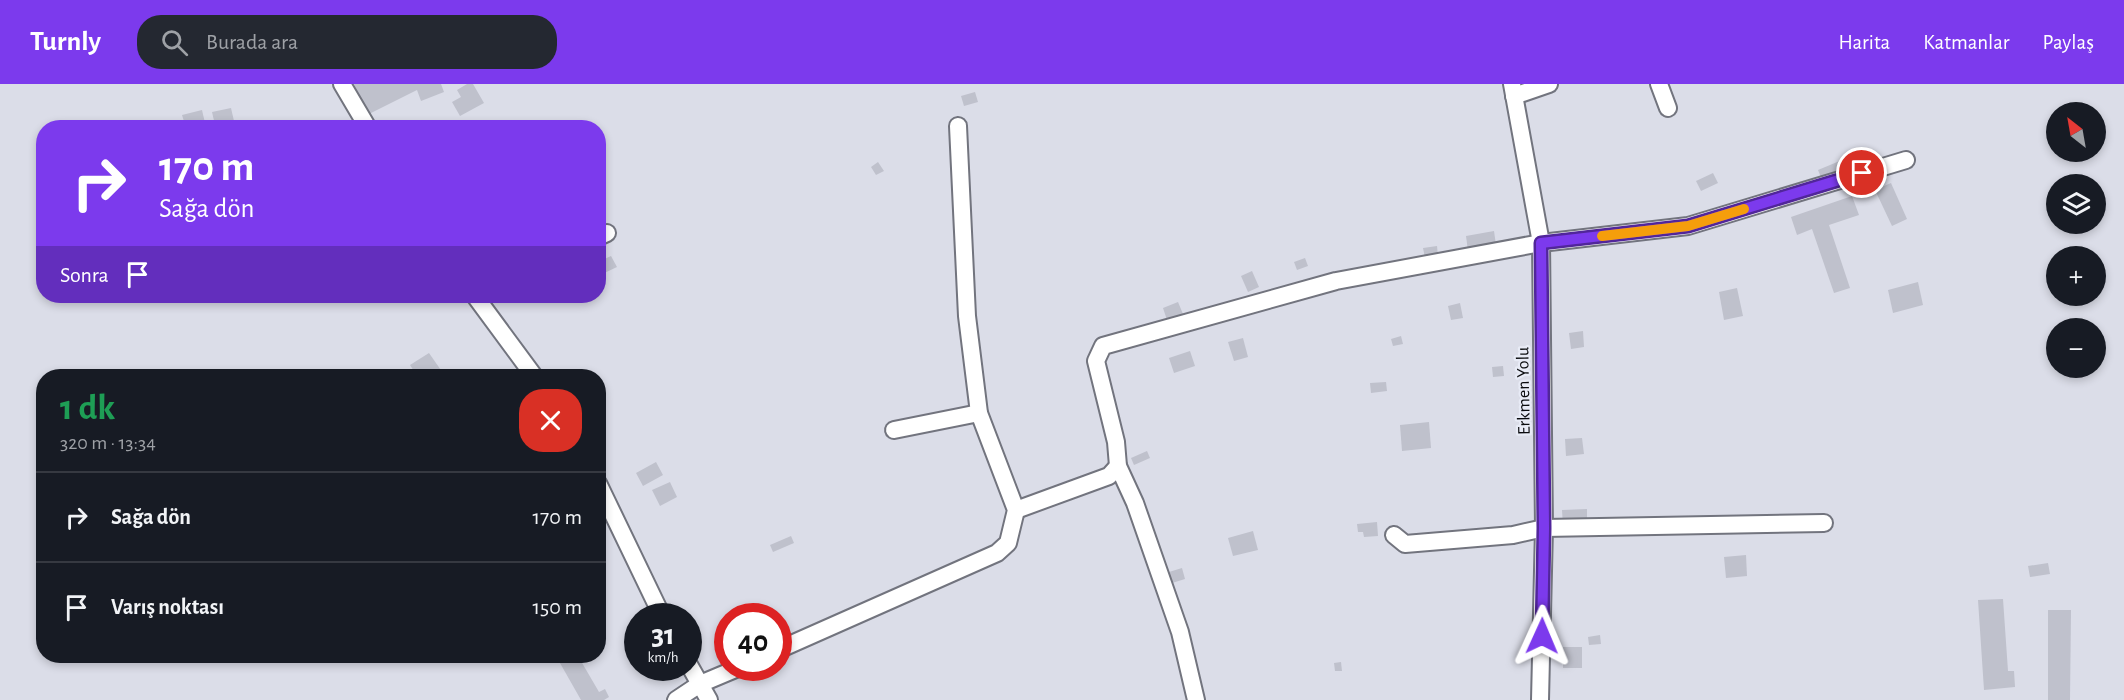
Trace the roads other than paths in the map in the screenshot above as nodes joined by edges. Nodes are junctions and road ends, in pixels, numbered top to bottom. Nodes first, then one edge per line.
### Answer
1 (342, 84) edge
2 (1549, 84) edge
3 (1659, 84) edge
4 (1513, 90) edge
5 (1668, 108) dead end
6 (363, 120) edge
7 (958, 126) dead end
8 (1906, 160) dead end
9 (1541, 243) junction
10 (482, 303) edge
11 (529, 369) edge
12 (978, 413) junction
13 (894, 430) dead end
14 (1118, 466) junction
15 (606, 503) edge
16 (1016, 510) junction
17 (1824, 523) dead end
18 (1544, 528) junction
19 (1394, 535) dead end
20 (656, 603) edge
21 (792, 644) edge
22 (714, 678) edge
23 (698, 681) edge
24 (700, 684) junction
25 (676, 700) edge
26 (709, 700) edge
27 (1196, 700) edge
28 (1540, 700) edge

1 - 6 street
2 - 4 street
3 - 5 street
4 - 9 street, Erkmen Yolu
7 - 12 street
8 - 9 street
9 - 14 street
9 - 18 street, Erkmen Yolu
10 - 11 street
12 - 13 street
12 - 16 street
14 - 16 street
14 - 27 street
15 - 20 street
16 - 21 street
17 - 18 street
18 - 19 street
18 - 28 street, Erkmen Yolu
22 - 24 street
23 - 24 street
24 - 25 street
24 - 26 street

